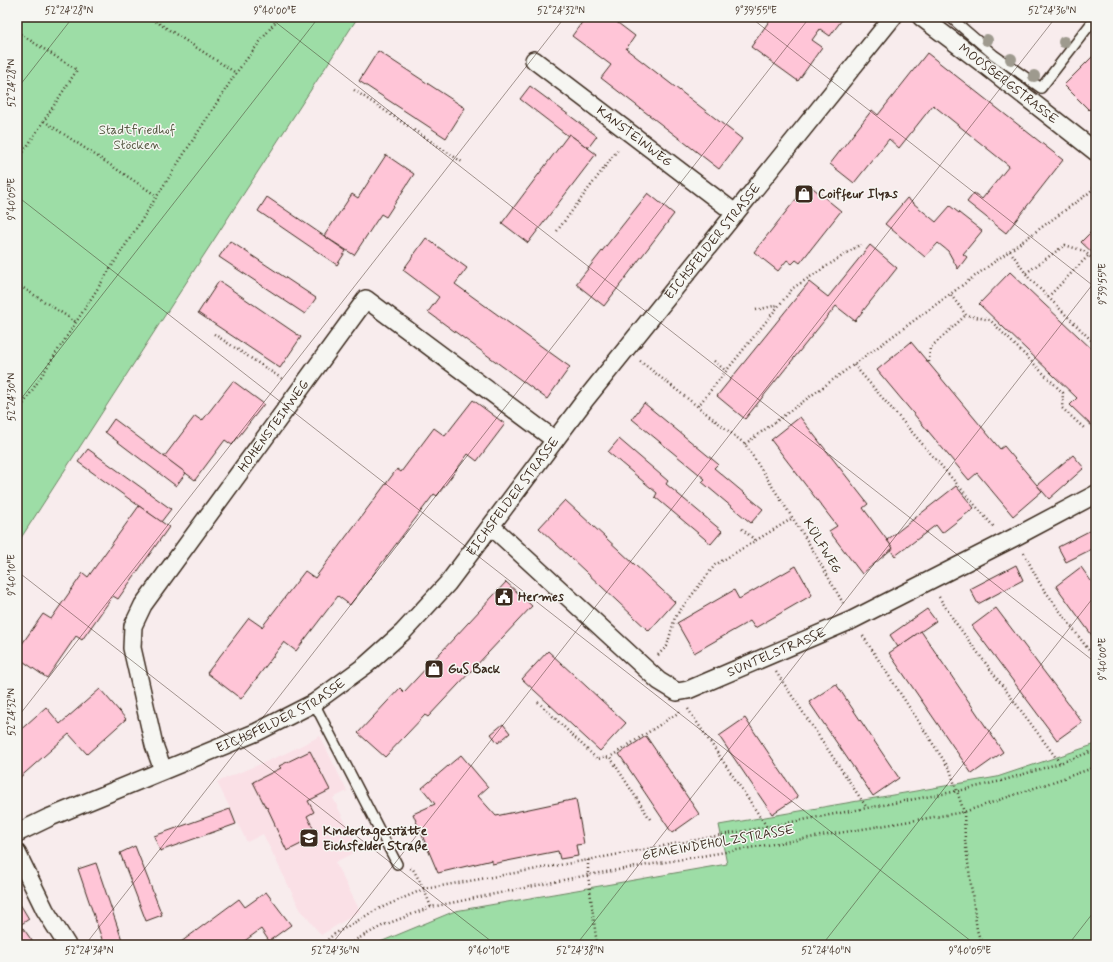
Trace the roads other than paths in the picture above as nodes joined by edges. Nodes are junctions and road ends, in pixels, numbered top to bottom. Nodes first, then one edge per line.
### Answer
1 (893, 17) edge
2 (921, 17) edge
3 (950, 17) edge
4 (1096, 17) edge
5 (534, 60) dead end
6 (1096, 152) edge
7 (735, 213) junction
8 (554, 440) junction
9 (1096, 494) edge
10 (491, 526) junction
11 (314, 703) junction
12 (163, 770) junction
13 (17, 833) edge
14 (17, 853) edge
15 (397, 864) road end
16 (67, 945) edge

1 - 7 street, EICHSFELDER STRASSE
2 - 6 street, MOOSBERGSTRASSE
3 - 4 lane
5 - 7 street, KANSTEINWEG
7 - 8 street, EICHSFELDER STRASSE
8 - 10 street, EICHSFELDER STRASSE
8 - 12 street, HOHENSTEINWEG
9 - 10 street, SÜNTELSTRASSE
10 - 11 street, EICHSFELDER STRASSE
11 - 12 street, EICHSFELDER STRASSE
11 - 15 lane
12 - 13 street, EICHSFELDER STRASSE
14 - 16 street

